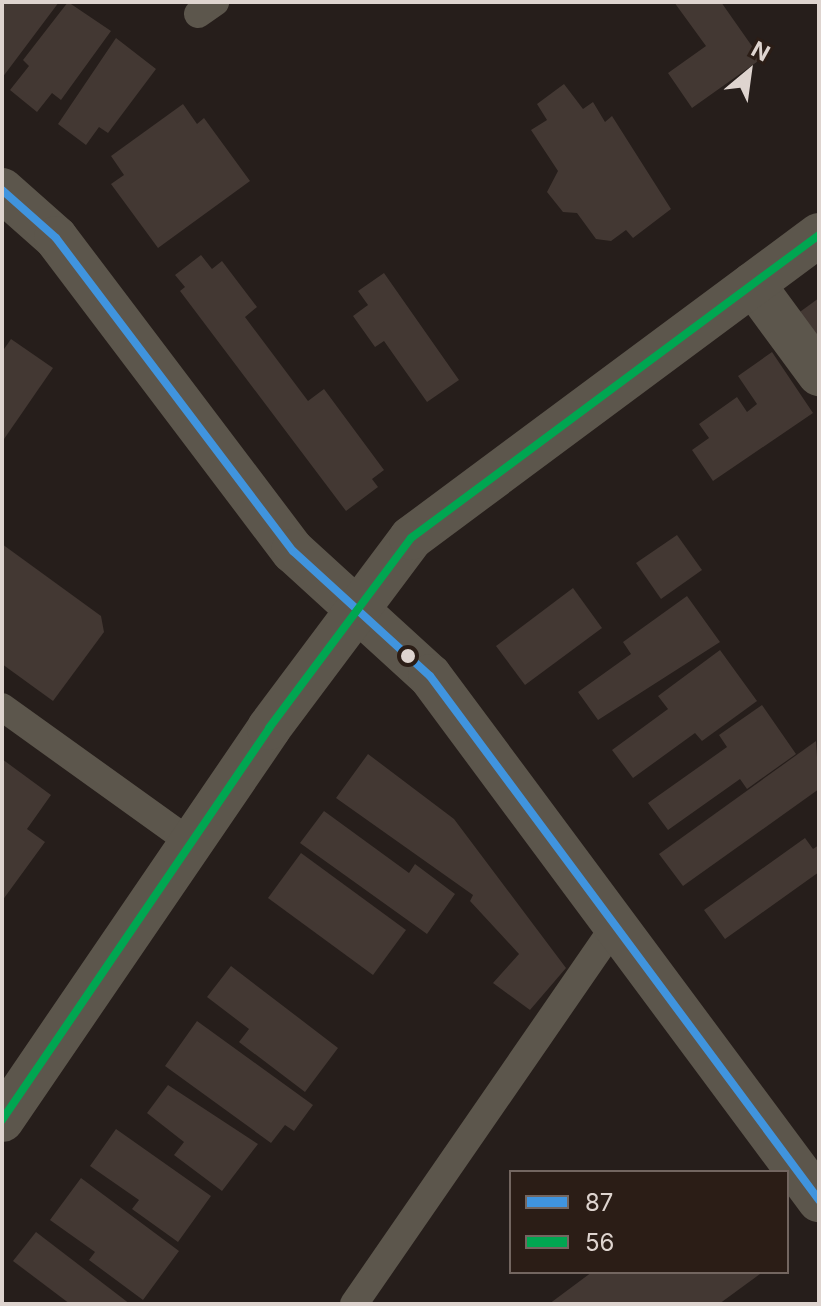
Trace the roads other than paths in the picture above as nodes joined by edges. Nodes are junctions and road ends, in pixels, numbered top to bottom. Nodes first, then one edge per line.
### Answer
1 (6, 202) edge
2 (819, 235) edge
3 (753, 284) junction
4 (819, 374) edge
5 (356, 605) junction
6 (2, 707) edge
7 (191, 843) junction
8 (615, 925) junction
9 (2, 1120) edge
10 (819, 1200) edge
11 (354, 1304) edge

1 - 5 street
2 - 3 street
3 - 4 street
3 - 5 street
5 - 7 street
5 - 8 street
6 - 7 lane
7 - 9 street
8 - 10 street
8 - 11 lane

